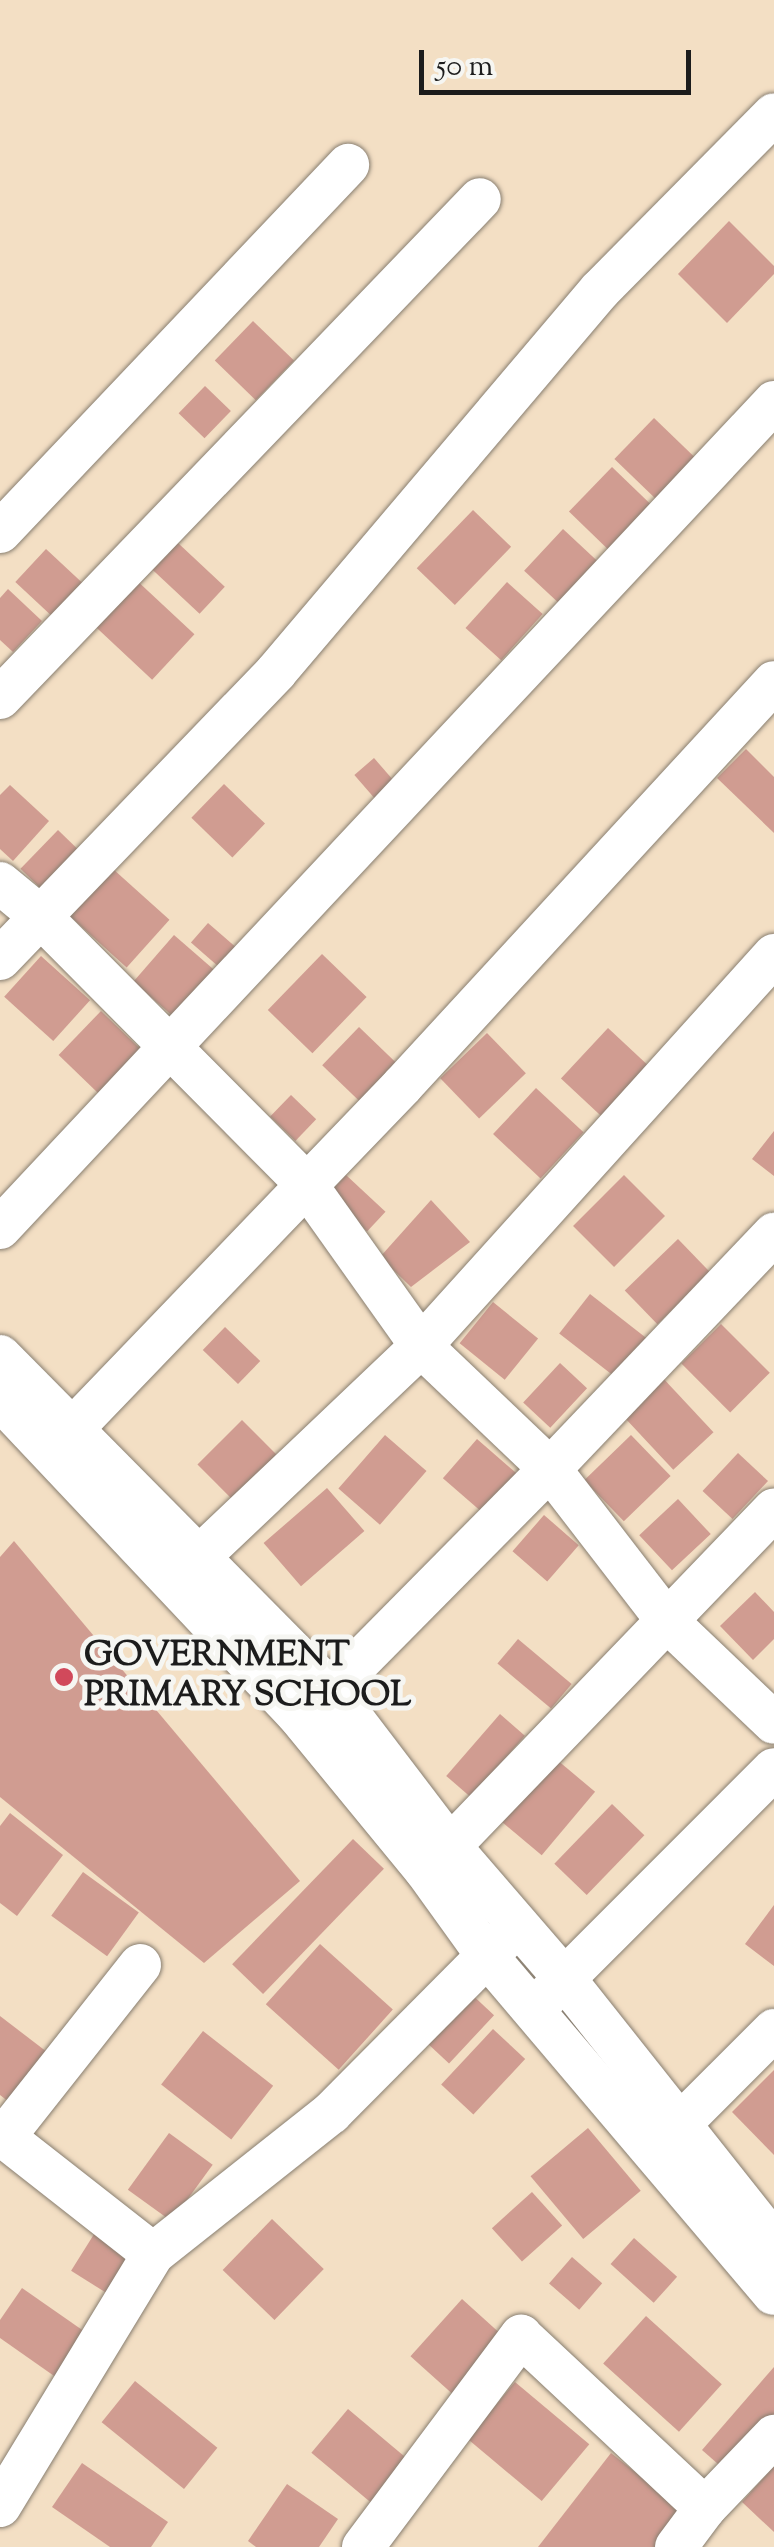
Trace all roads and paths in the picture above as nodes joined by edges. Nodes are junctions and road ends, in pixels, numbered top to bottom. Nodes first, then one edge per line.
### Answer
1 (774, 114) edge
2 (348, 165) dead end
3 (480, 198) dead end
4 (774, 402) edge
5 (0, 532) edge
6 (774, 682) edge
7 (0, 698) edge
8 (0, 883) edge
9 (40, 916) junction
10 (774, 955) edge
11 (0, 959) edge
12 (170, 1051) junction
13 (306, 1184) junction
14 (0, 1228) edge
15 (774, 1234) edge
16 (422, 1346) junction
17 (0, 1356) edge
18 (0, 1399) edge
19 (61, 1440) junction
20 (550, 1469) junction
21 (774, 1509) edge
22 (187, 1569) junction
23 (668, 1622) junction
24 (314, 1702) junction
25 (774, 1724) edge
26 (774, 1769) edge
27 (438, 1858) junction
28 (518, 1925) junction
29 (486, 1956) junction
30 (140, 1965) dead end
31 (564, 1978) junction
32 (533, 2010) junction
33 (774, 2030) edge
34 (681, 2123) junction
35 (2, 2136) edge
36 (651, 2154) junction
37 (774, 2243) edge
38 (153, 2254) junction
39 (771, 2285) edge
40 (774, 2436) edge
41 (0, 2506) edge
42 (705, 2508) junction
43 (363, 2547) edge
44 (676, 2547) edge

1 - 9 street
2 - 5 street
3 - 7 street
4 - 12 street
6 - 13 street
8 - 9 street
9 - 11 street
9 - 12 street
10 - 16 street
12 - 13 street
12 - 14 street
13 - 16 street
13 - 19 street
15 - 20 street
16 - 20 street
16 - 22 street
17 - 19 street
18 - 19 street
19 - 22 street
20 - 23 street
20 - 24 street
21 - 23 street
22 - 24 street
23 - 25 street
23 - 27 street
24 - 27 street
26 - 31 street
27 - 28 street
27 - 29 street
28 - 29 street
28 - 31 street
29 - 32 street
29 - 38 street
30 - 35 street
31 - 32 street
31 - 34 street
32 - 36 street
33 - 34 street
34 - 36 street
34 - 37 street
35 - 38 street
36 - 39 street
38 - 41 street
40 - 42 street
42 - 43 street
42 - 44 street

